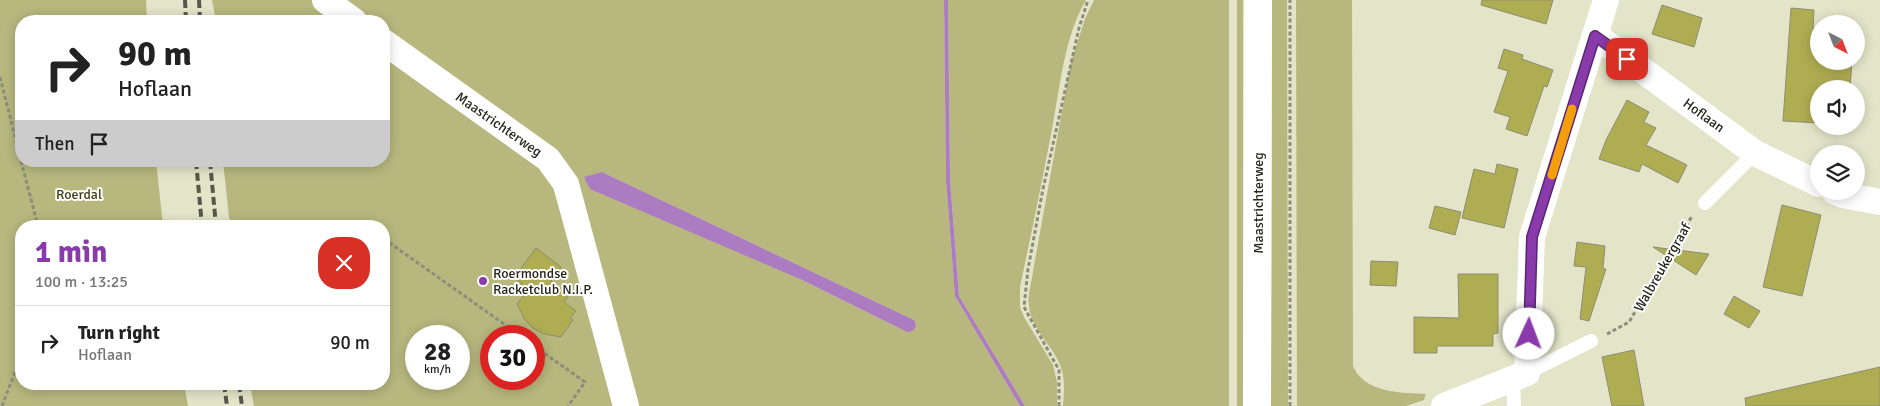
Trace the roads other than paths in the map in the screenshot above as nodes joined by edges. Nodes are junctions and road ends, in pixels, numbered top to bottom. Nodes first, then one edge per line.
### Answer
1 (324, 0) edge
2 (1258, 0) edge
3 (1606, 0) edge
4 (345, 15) edge
5 (1595, 36) junction
6 (390, 46) edge
7 (1755, 153) junction
8 (1810, 180) edge
9 (1865, 199) edge
10 (1880, 202) edge
11 (1704, 203) road end
12 (1591, 341) road end
13 (1520, 376) junction
14 (626, 406) edge
15 (1257, 406) edge
16 (1444, 406) edge
17 (1514, 406) edge

1 - 4 street
2 - 15 main road, Maastrichterweg
3 - 5 street
5 - 7 street, Hoflaan
5 - 13 street
6 - 14 street, Maastrichterweg
7 - 8 street, Hoflaan
7 - 11 lane
9 - 10 street
12 - 13 lane
13 - 16 street
13 - 17 lane

